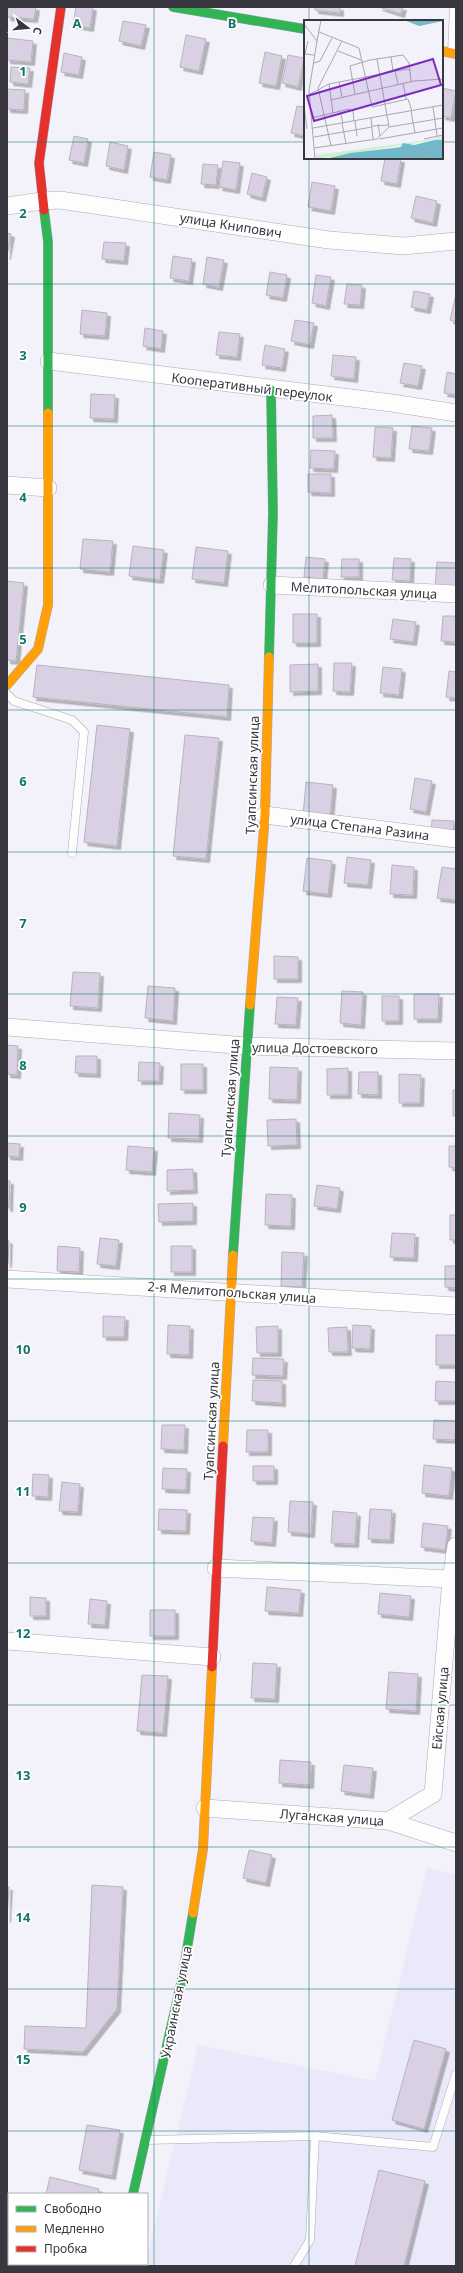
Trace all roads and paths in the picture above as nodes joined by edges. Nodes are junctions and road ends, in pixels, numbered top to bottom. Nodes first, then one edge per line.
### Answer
1 (61, 7) edge
2 (173, 7) edge
3 (454, 7) edge
4 (304, 29) edge
5 (443, 51) edge
6 (454, 53) edge
7 (42, 200) junction
8 (7, 206) edge
9 (456, 241) edge
10 (49, 361) junction
11 (271, 390) junction
12 (456, 413) edge
13 (7, 485) edge
14 (48, 488) junction
15 (272, 585) junction
16 (456, 594) edge
17 (7, 685) edge
18 (7, 694) edge
19 (265, 815) junction
20 (456, 839) edge
21 (72, 853) dead end
22 (7, 1027) edge
23 (247, 1046) junction
24 (456, 1051) edge
25 (7, 1279) edge
26 (231, 1291) junction
27 (456, 1306) edge
28 (456, 1552) edge
29 (216, 1568) junction
30 (451, 1579) junction
31 (7, 1640) edge
32 (212, 1657) junction
33 (205, 1808) junction
34 (388, 1821) junction
35 (456, 1843) edge
36 (456, 2074) edge
37 (315, 2136) junction
38 (147, 2140) junction
39 (133, 2193) edge
40 (294, 2266) edge

1 - 7 street
2 - 4 street
3 - 6 lane
5 - 6 street
7 - 8 street, улица Книпович
7 - 9 street, улица Книпович
7 - 10 street
10 - 11 street, Кооперативный переулок
10 - 14 street
11 - 12 street, Кооперативный переулок
11 - 15 street, Туапсинская улица
13 - 14 street
14 - 17 street
15 - 16 street, Мелитопольская улица
15 - 19 street, Туапсинская улица
18 - 21 lane
19 - 20 street, улица Степана Разина
19 - 23 street, Туапсинская улица
22 - 23 street, улица Достоевского
23 - 24 street, улица Достоевского
23 - 26 street, Туапсинская улица
25 - 26 street, 2-я Мелитопольская улица
26 - 27 street, 2-я Мелитопольская улица
26 - 29 street, Туапсинская улица
28 - 30 street, Ейская улица
29 - 30 street
29 - 32 street, Туапсинская улица
30 - 34 street, Ейская улица
31 - 32 street
32 - 33 street, Туапсинская улица
33 - 34 street, Луганская улица
33 - 38 street, Украинская улица
34 - 35 street, Луганская улица
36 - 37 lane
37 - 38 lane
37 - 40 lane
38 - 39 street, Украинская улица

